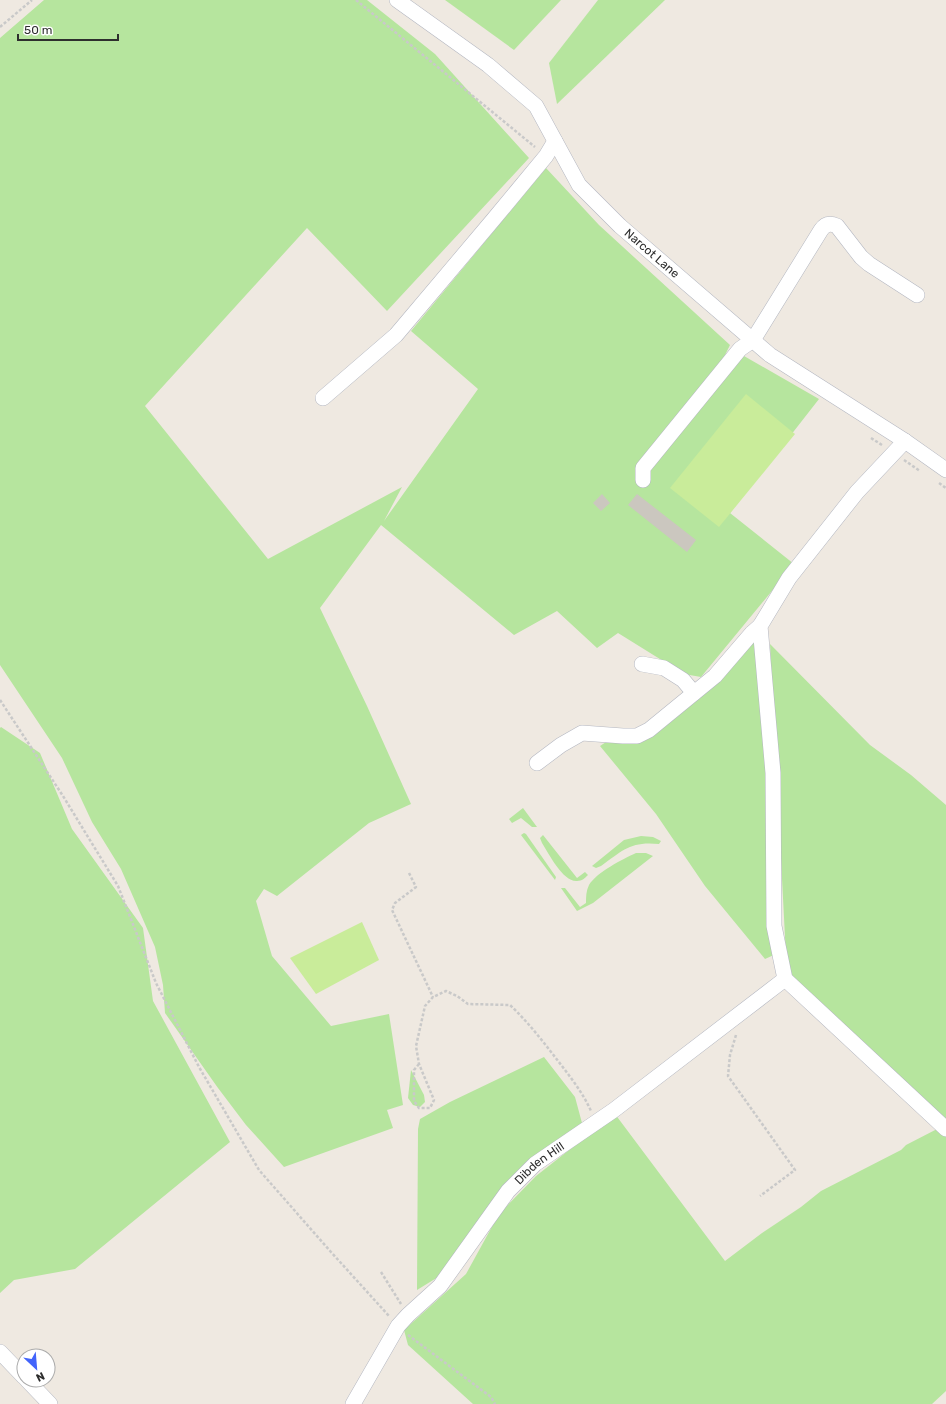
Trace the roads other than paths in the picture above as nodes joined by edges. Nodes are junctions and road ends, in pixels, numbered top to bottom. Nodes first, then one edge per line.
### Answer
1 (397, 0) edge
2 (555, 141) junction
3 (916, 295) dead end
4 (753, 340) junction
5 (323, 398) dead end
6 (905, 441) junction
7 (946, 470) edge
8 (643, 480) dead end
9 (760, 626) junction
10 (642, 664) dead end
11 (694, 693) junction
12 (537, 763) dead end
13 (785, 979) junction
14 (946, 1129) edge
15 (0, 1352) edge
16 (16, 1369) edge
17 (35, 1388) edge
18 (50, 1404) edge
19 (353, 1404) edge

1 - 2 street, Narcot Lane
2 - 4 street, Narcot Lane
2 - 5 street
3 - 4 street
4 - 6 street, Narcot Lane
4 - 8 street
6 - 7 street, Narcot Lane
6 - 9 street
9 - 11 street
9 - 13 street
10 - 11 street
11 - 12 street
13 - 14 street
13 - 19 street, Dibden Hill
15 - 16 street
17 - 18 street

